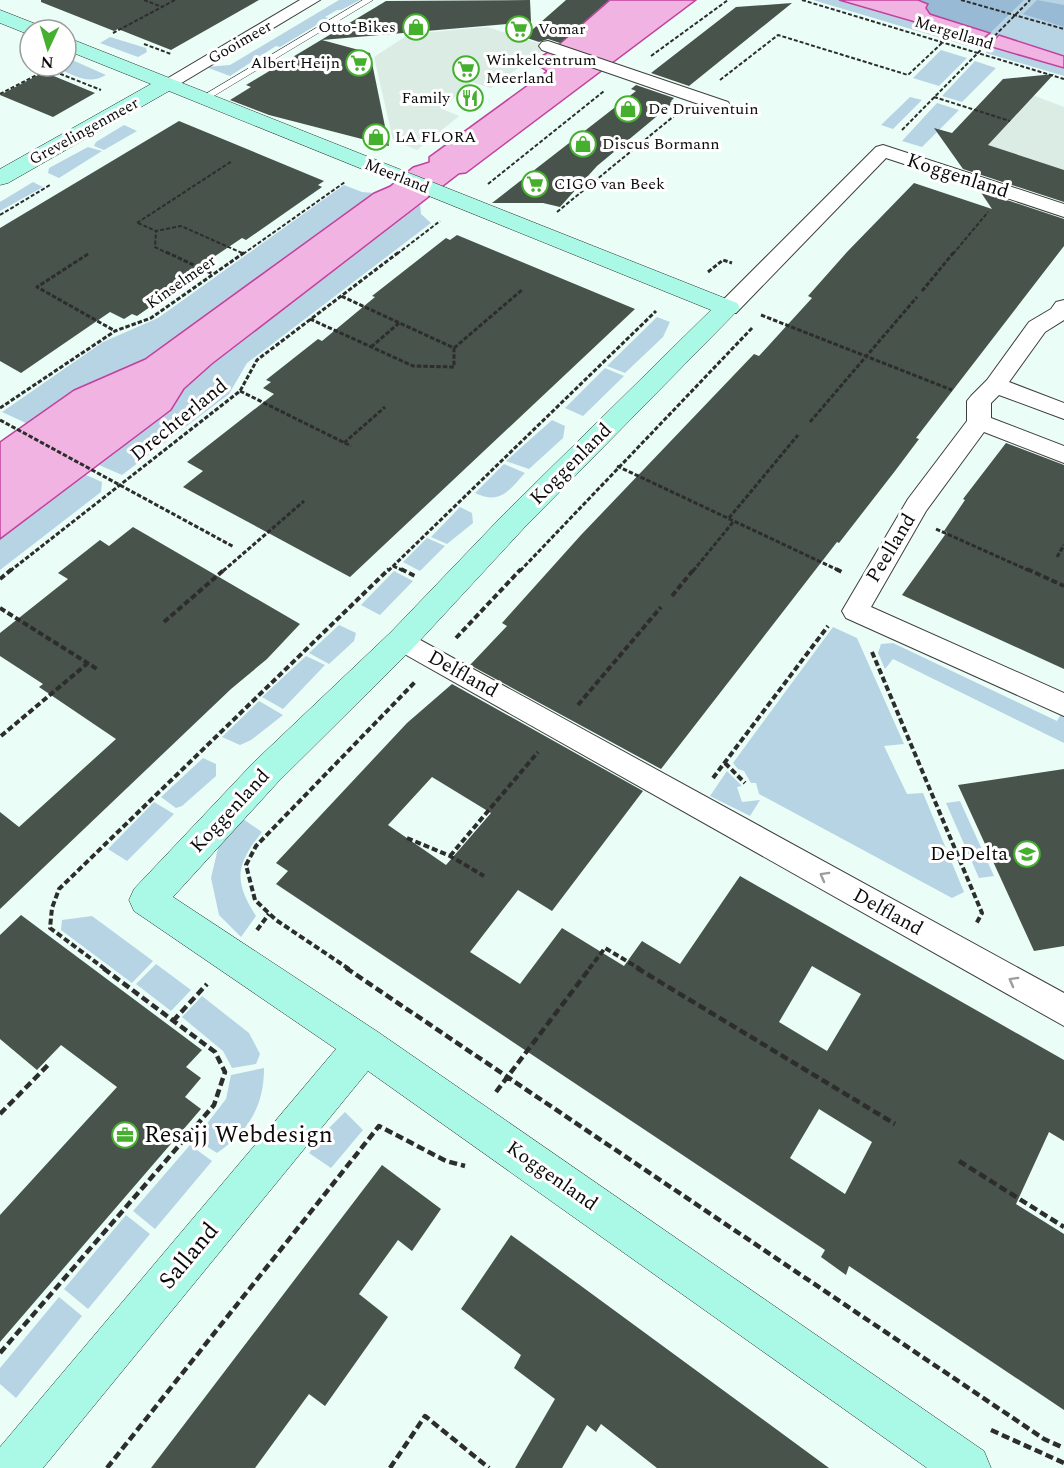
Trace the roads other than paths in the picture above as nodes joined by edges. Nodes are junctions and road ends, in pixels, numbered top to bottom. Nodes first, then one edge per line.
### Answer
1 (312, 0) edge
2 (369, 0) edge
3 (0, 16) edge
4 (18, 23) edge
5 (549, 47) dead end
6 (78, 48) edge
7 (167, 84) junction
8 (204, 98) junction
9 (722, 106) dead end
10 (0, 178) edge
11 (1064, 211) edge
12 (730, 306) junction
13 (1064, 307) edge
14 (984, 403) junction
15 (1064, 411) edge
16 (1064, 455) edge
17 (402, 640) junction
18 (1064, 705) edge
19 (1064, 1010) edge
20 (364, 1045) junction
21 (13, 1468) edge
22 (968, 1468) edge

1 - 7 street, Gooimeer
2 - 8 lane, Gooimeer
3 - 4 street
5 - 9 street
6 - 7 street, Meerland
7 - 8 street, Meerland
7 - 10 street, Grevelingenmeer
8 - 12 street, Meerland
11 - 12 street, Koggenland
12 - 17 street, Koggenland
13 - 14 street, Peelland
14 - 15 street
14 - 16 street
14 - 18 street, Peelland
19 -> 17 street, Delfland
17 - 20 street, Koggenland
20 - 21 street, Salland
20 - 22 street, Koggenland

